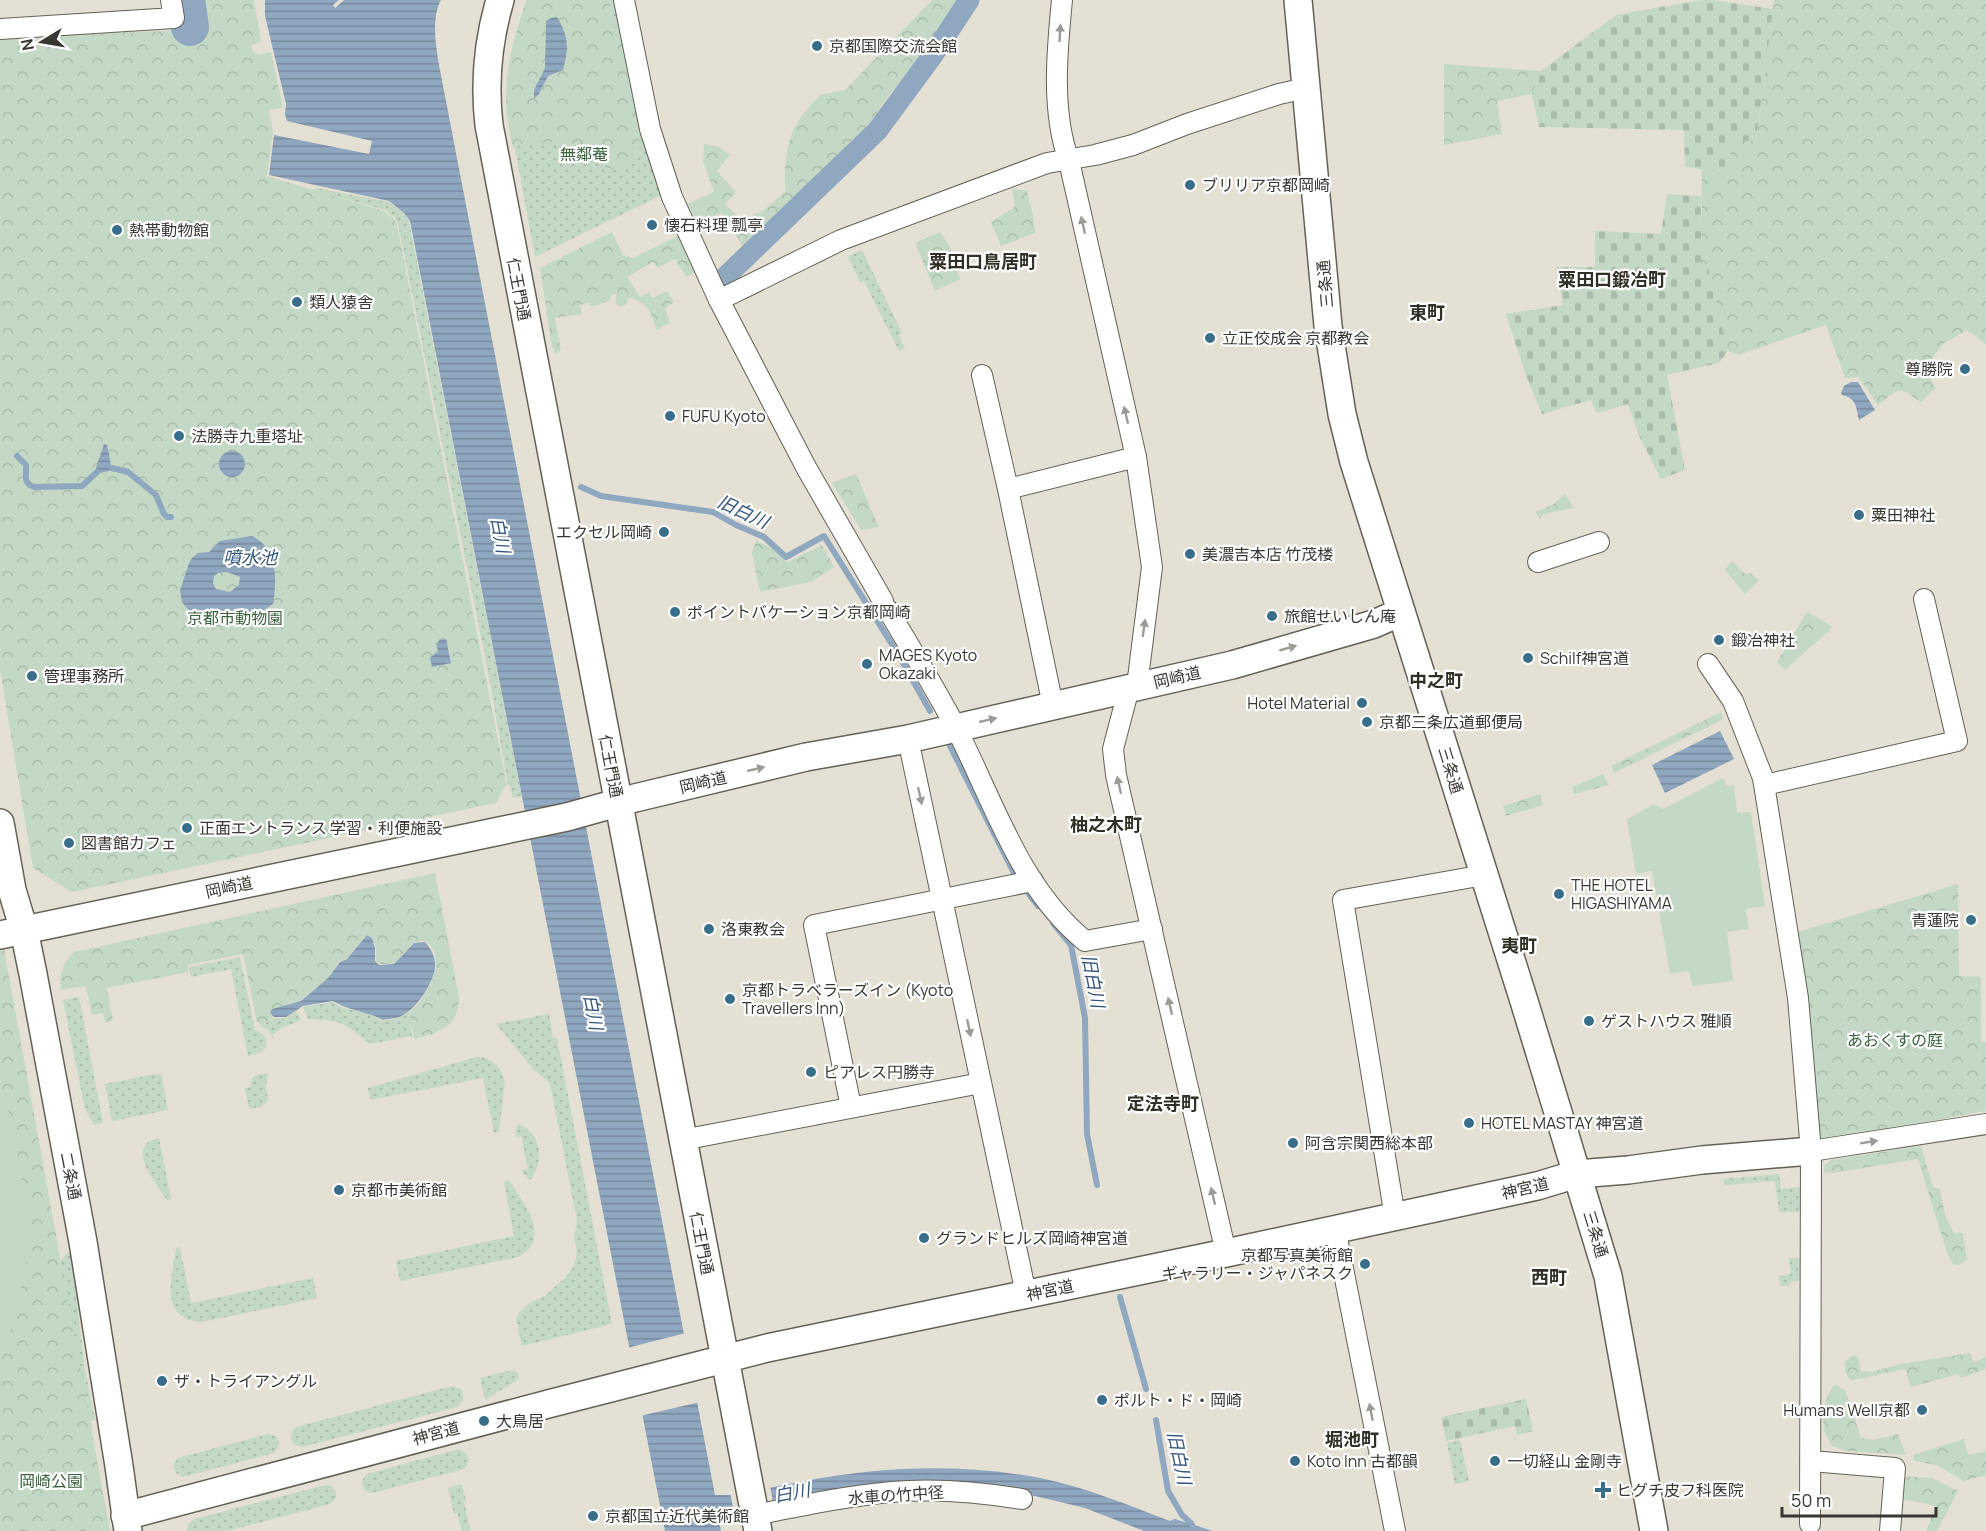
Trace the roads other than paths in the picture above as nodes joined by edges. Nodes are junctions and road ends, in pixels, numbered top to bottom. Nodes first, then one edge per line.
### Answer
1 (171, 0) edge
2 (500, 0) edge
3 (624, 0) edge
4 (1062, 0) edge
5 (1298, 0) edge
6 (0, 29) edge
7 (1306, 88) junction
8 (1069, 161) junction
9 (719, 300) junction
10 (982, 375) dead end
11 (1136, 457) junction
12 (1008, 489) junction
13 (1599, 542) dead end
14 (1538, 562) dead end
15 (1924, 598) dead end
16 (1401, 612) junction
17 (1708, 664) dead end
18 (1133, 687) junction
19 (1053, 705) junction
20 (956, 728) junction
21 (908, 738) junction
22 (1765, 785) junction
23 (618, 803) junction
24 (0, 823) edge
25 (1484, 875) junction
26 (1024, 882) junction
27 (942, 899) junction
28 (1152, 929) junction
29 (12, 933) edge
30 (981, 1083) junction
31 (851, 1107) junction
32 (1986, 1124) edge
33 (682, 1140) junction
34 (1811, 1151) junction
35 (1577, 1174) junction
36 (1395, 1216) junction
37 (1335, 1228) junction
38 (1226, 1253) junction
39 (1026, 1294) junction
40 (712, 1362) junction
41 (1810, 1461) junction
42 (1022, 1498) dead end
43 (757, 1512) edge
44 (126, 1523) edge
45 (1810, 1524) dead end
46 (1395, 1531) edge
47 (1654, 1531) edge
48 (1890, 1531) edge

1 - 6 street
2 - 23 street, 仁王門通
3 - 9 street
8 -> 4 street
5 - 7 street, 三条通
7 - 8 street
7 - 16 street, 三条通
8 - 9 street
11 -> 8 street
9 - 20 street
10 - 12 street
11 - 12 street
18 -> 11 street
12 - 19 street
13 - 14 street
15 - 22 street
18 -> 16 street, 岡崎道
16 - 25 street, 三条通
17 - 22 street
18 - 19 street, 岡崎道
28 -> 18 street
20 -> 19 street, 岡崎道
20 - 21 street, 岡崎道
20 - 26 street
23 -> 21 street, 岡崎道
21 -> 27 street
22 - 34 street
23 - 29 street, 岡崎道
23 - 33 street, 仁王門通
24 - 29 street, 二条通
25 - 35 street, 三条通
25 - 36 street
26 - 27 street
26 - 28 street
27 -> 30 street
27 - 31 street
38 -> 28 street
29 - 44 street, 二条通
30 - 31 street
30 - 39 street
31 - 33 street
34 -> 32 street, 神宮道
33 - 40 street, 仁王門通
34 - 35 street, 神宮道
34 - 41 street
35 - 36 street, 神宮道
35 - 47 street, 三条通
36 - 37 street, 神宮道
37 - 38 street, 神宮道
46 -> 37 street
38 - 39 street, 神宮道
39 - 40 street, 神宮道
40 - 43 street, 仁王門通
40 - 44 street, 神宮道
41 - 45 street
41 - 48 street
42 - 43 street, 水車の竹中径

